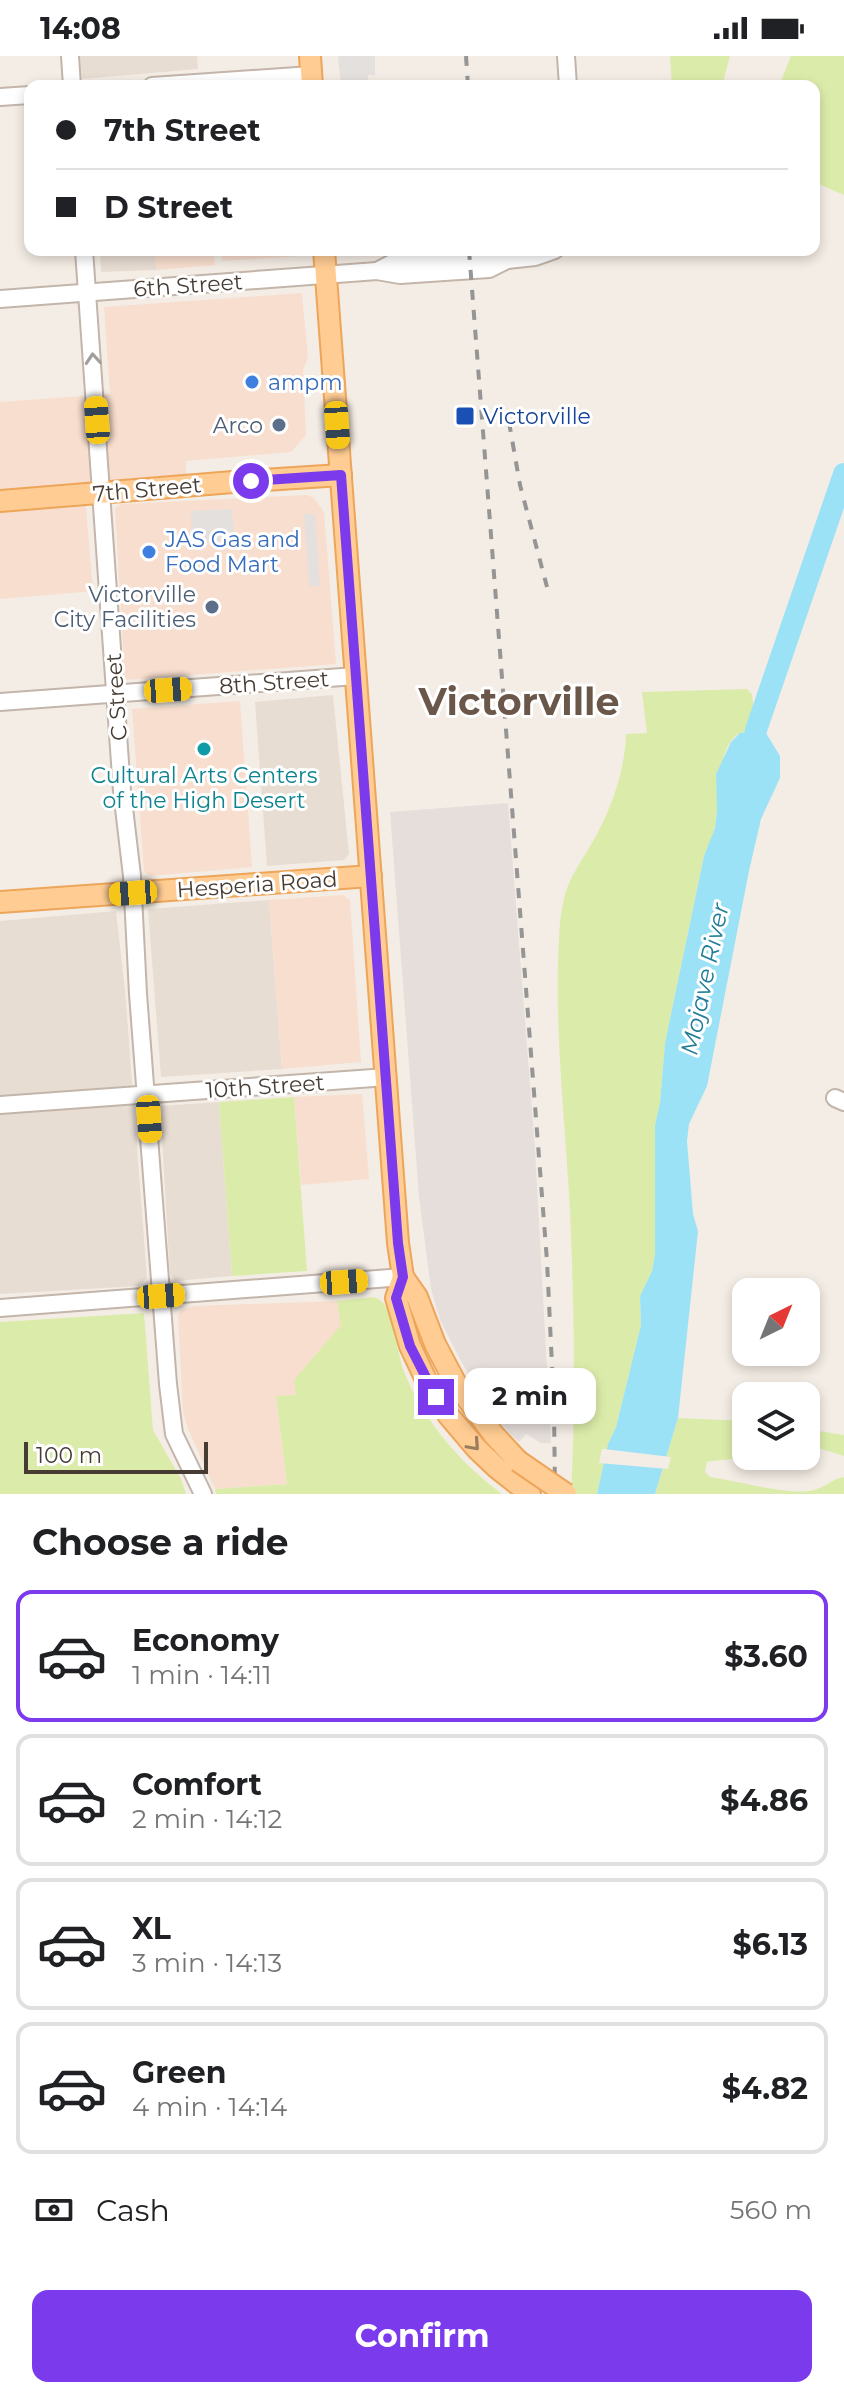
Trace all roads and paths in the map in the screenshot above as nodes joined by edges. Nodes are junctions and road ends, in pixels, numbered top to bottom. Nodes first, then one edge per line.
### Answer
1 (70, 56) edge
2 (566, 56) edge
3 (311, 72) edge
4 (72, 80) edge
5 (220, 80) edge
6 (568, 80) edge
7 (24, 95) edge
8 (0, 97) edge
9 (85, 256) edge
10 (324, 256) edge
11 (538, 256) edge
12 (326, 275) junction
13 (88, 293) junction
14 (0, 299) edge
15 (341, 475) junction
16 (102, 492) junction
17 (0, 501) edge
18 (356, 676) junction
19 (116, 694) junction
20 (0, 702) edge
21 (371, 876) junction
22 (133, 893) junction
23 (0, 902) edge
24 (387, 1077) junction
25 (147, 1094) junction
26 (0, 1105) edge
27 (403, 1277) junction
28 (161, 1296) junction
29 (0, 1308) edge
30 (524, 1490) edge
31 (203, 1494) edge
32 (566, 1494) edge

1 - 4 street
2 - 6 street
3 - 5 street
7 - 8 street
9 - 13 street, C Street
10 - 12 main road
11 - 12 street, 6th Street
12 - 13 street, 6th Street
12 - 15 main road
13 - 14 street, 6th Street
16 -> 13 street, C Street
15 - 16 main road, 7th Street
15 - 18 main road
16 - 17 main road, 7th Street
16 - 19 street, C Street
18 - 19 street, 8th Street
18 - 21 main road
19 - 20 street, 8th Street
19 - 22 street, C Street
21 - 22 main road, Hesperia Road
21 - 24 main road
22 - 23 main road, Hesperia Road
22 - 25 street, C Street
24 - 25 street, 10th Street
24 - 27 main road
25 - 26 street, 10th Street
25 - 28 street, C Street
27 - 28 street
27 -> 30 main road
27 - 32 main road, bridge
28 - 29 street
28 - 31 street, C Street

